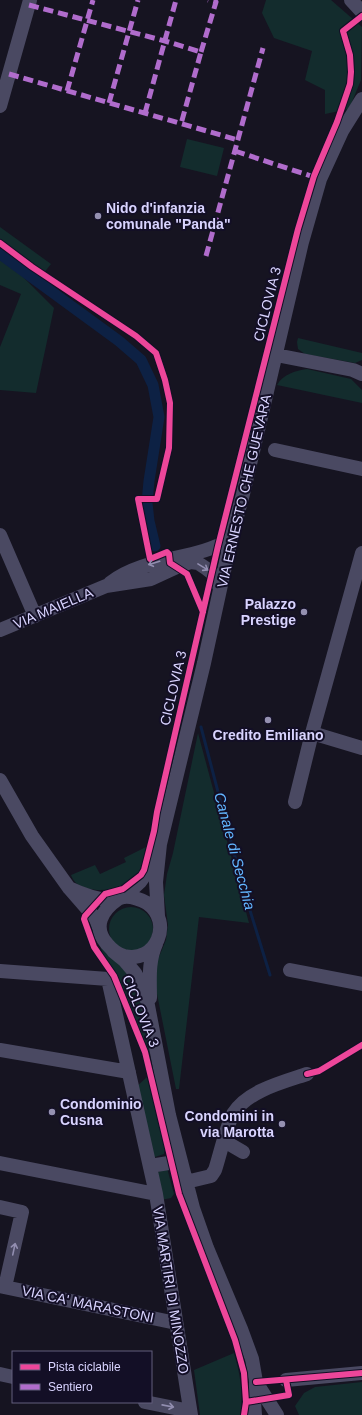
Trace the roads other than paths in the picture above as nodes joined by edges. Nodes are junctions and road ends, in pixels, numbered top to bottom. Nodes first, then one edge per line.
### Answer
1 (30, 0) edge
2 (362, 99) edge
3 (0, 106) edge
4 (276, 355) junction
5 (362, 374) edge
6 (275, 450) dead end
7 (362, 469) edge
8 (0, 535) edge
9 (231, 538) junction
10 (362, 553) edge
11 (106, 586) junction
12 (220, 588) junction
13 (35, 616) junction
14 (0, 630) edge
15 (312, 733) junction
16 (362, 748) edge
17 (0, 780) edge
18 (295, 802) dead end
19 (160, 844) junction
20 (69, 888) junction
21 (121, 898) junction
22 (158, 916) junction
23 (100, 933) junction
24 (157, 942) junction
25 (113, 951) junction
26 (290, 970) dead end
27 (0, 971) edge
28 (362, 984) edge
29 (150, 1013) junction
30 (0, 1050) edge
31 (129, 1072) junction
32 (307, 1074) dead end
33 (224, 1140) junction
34 (243, 1152) dead end
35 (181, 1161) junction
36 (0, 1163) edge
37 (150, 1166) junction
38 (186, 1182) junction
39 (156, 1194) junction
40 (0, 1207) edge
41 (3, 1286) edge
42 (176, 1323) junction
43 (362, 1373) edge
44 (0, 1374) edge
45 (12, 1377) edge
46 (286, 1380) dead end
47 (256, 1382) junction
48 (149, 1403) edge
49 (191, 1413) edge
50 (255, 1415) edge
51 (263, 1415) edge
52 (272, 1415) edge
53 (277, 1415) edge

1 - 3 street
2 - 4 street, VIA ERNESTO CHE GUEVARA
4 - 5 street
4 - 9 street, VIA ERNESTO CHE GUEVARA
6 - 7 street
8 - 13 street
9 -> 11 street, VIA MAIELLA
9 - 12 street, VIA ERNESTO CHE GUEVARA
10 - 15 street
11 -> 12 street, VIA MAIELLA
11 - 13 street, VIA MAIELLA
12 - 19 street, VIA ERNESTO CHE GUEVARA
13 - 14 street, VIA MAIELLA
15 - 16 street
15 - 18 street
17 - 20 street
19 - 21 street, VIA ERNESTO CHE GUEVARA
19 - 22 street, VIA ERNESTO CHE GUEVARA
20 - 21 street
20 - 23 street
21 - 22 street
21 - 23 street
22 - 24 street
23 - 25 street
24 - 25 street
24 - 29 street
25 - 29 street
26 - 28 street
27 - 31 street, VIA MARTIRI DI MINOZZO
29 - 35 street
30 - 31 street
31 - 37 street, VIA MARTIRI DI MINOZZO
32 - 33 street
33 - 34 street
33 - 38 street
35 - 37 street
35 - 38 street
36 - 39 street
37 - 39 street, VIA MARTIRI DI MINOZZO
38 - 47 street
39 - 42 street, VIA MARTIRI DI MINOZZO
41 -> 40 street
41 - 42 street, VIA CA' MARASTONI
42 - 49 street, VIA MARTIRI DI MINOZZO
43 - 46 street
44 - 45 street
47 - 50 street
47 - 53 street
48 -> 49 street
51 - 52 street

